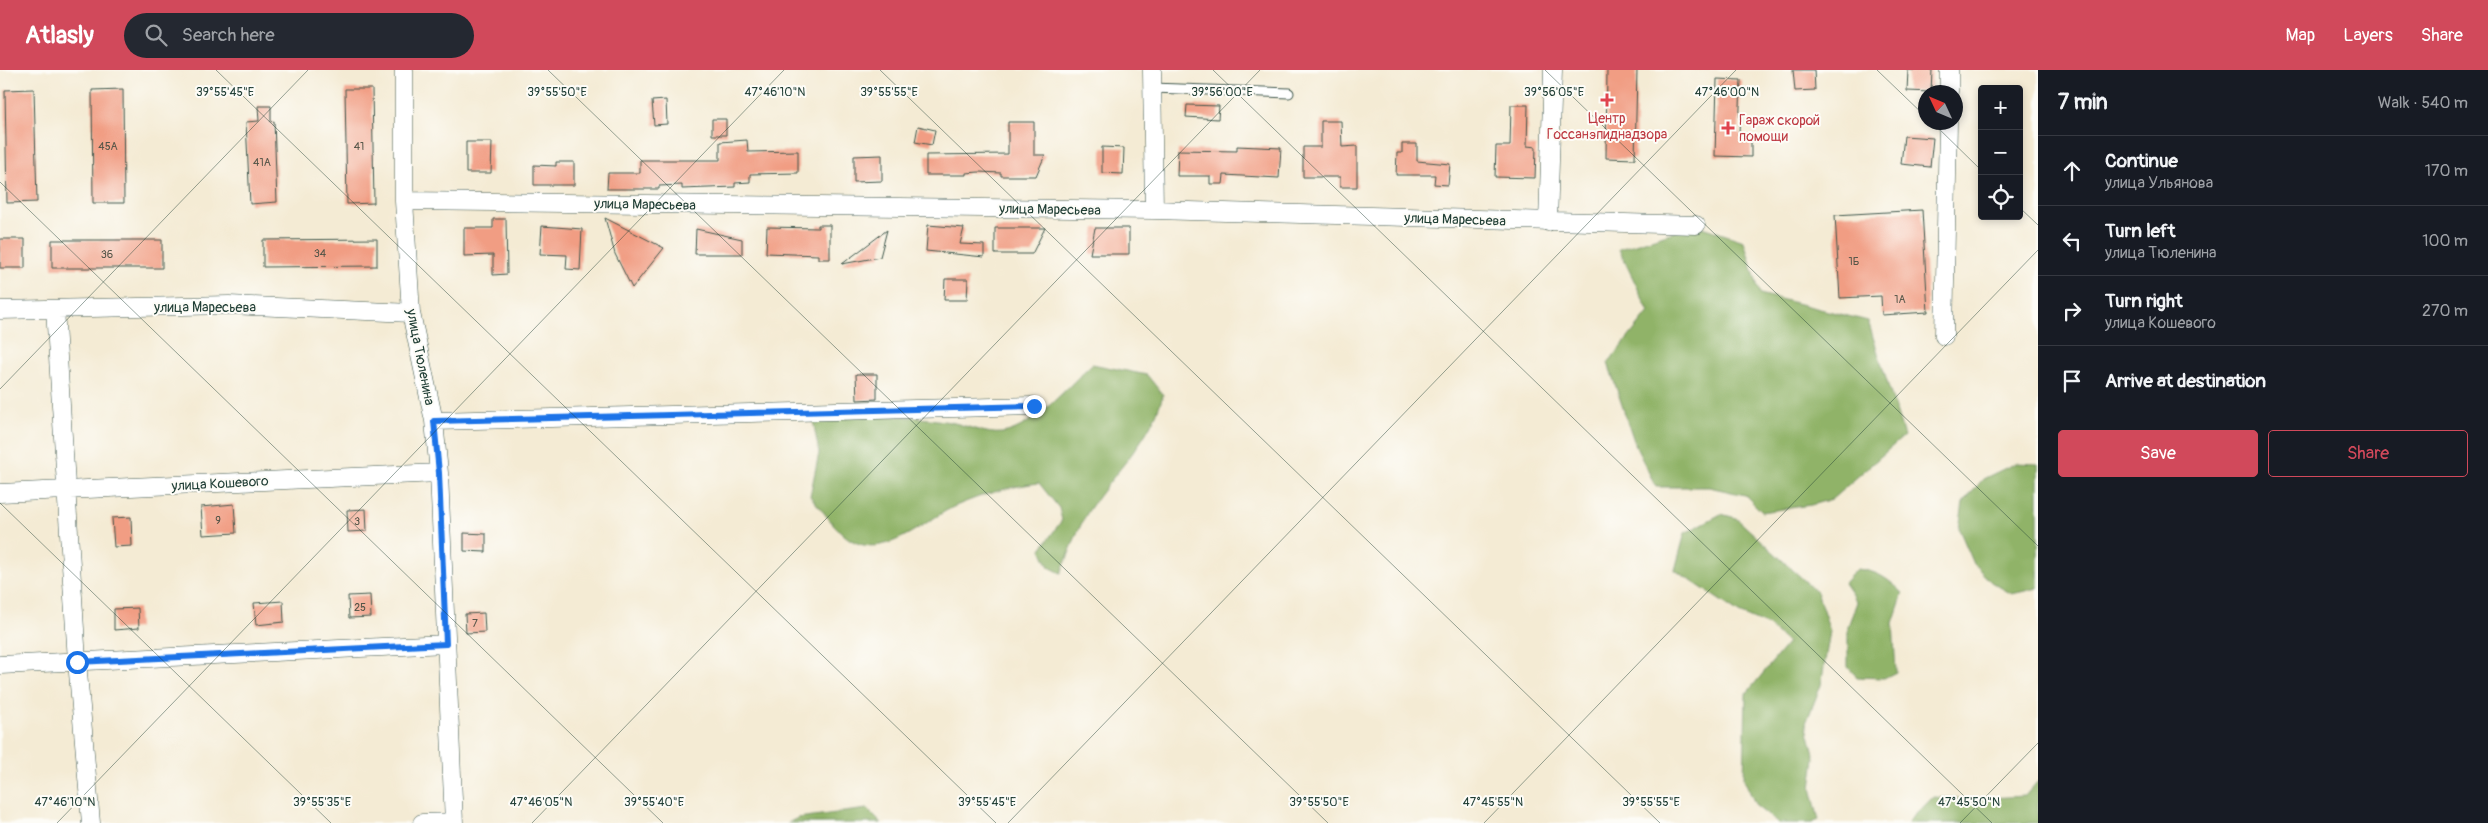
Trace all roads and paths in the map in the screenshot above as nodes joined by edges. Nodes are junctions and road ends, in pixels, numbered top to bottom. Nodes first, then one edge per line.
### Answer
1 (404, 70) edge
2 (1152, 70) edge
3 (1553, 70) edge
4 (1949, 70) edge
5 (1949, 85) edge
6 (1152, 88) junction
7 (1289, 93) dead end
8 (1948, 130) edge
9 (404, 201) junction
10 (1154, 210) junction
11 (1548, 222) junction
12 (1696, 225) dead end
13 (55, 309) junction
14 (0, 310) edge
15 (411, 313) junction
16 (1944, 336) dead end
17 (1034, 406) dead end
18 (434, 421) junction
19 (439, 473) junction
20 (66, 490) junction
21 (0, 493) edge
22 (446, 644) junction
23 (77, 662) junction
24 (0, 665) edge
25 (454, 822) edge
26 (90, 823) edge
27 (422, 823) edge

1 - 9 street, улица Тюленина
2 - 6 street
3 - 11 street
4 - 5 street
6 - 7 lane
6 - 10 street
8 - 16 street
9 - 10 street, улица Маресьева
9 - 15 street, улица Тюленина
10 - 11 street, улица Маресьева
11 - 12 street, улица Маресьева
13 - 14 street, улица Маресьева
13 - 15 street, улица Маресьева
13 - 20 street
15 - 18 street, улица Тюленина
17 - 18 street
18 - 19 street, улица Тюленина
19 - 20 street, улица Кошевого
19 - 22 street, улица Тюленина
20 - 21 street, улица Кошевого
20 - 23 street
22 - 23 street
22 - 25 street, улица Тюленина
23 - 24 street
23 - 26 street
25 - 27 street

